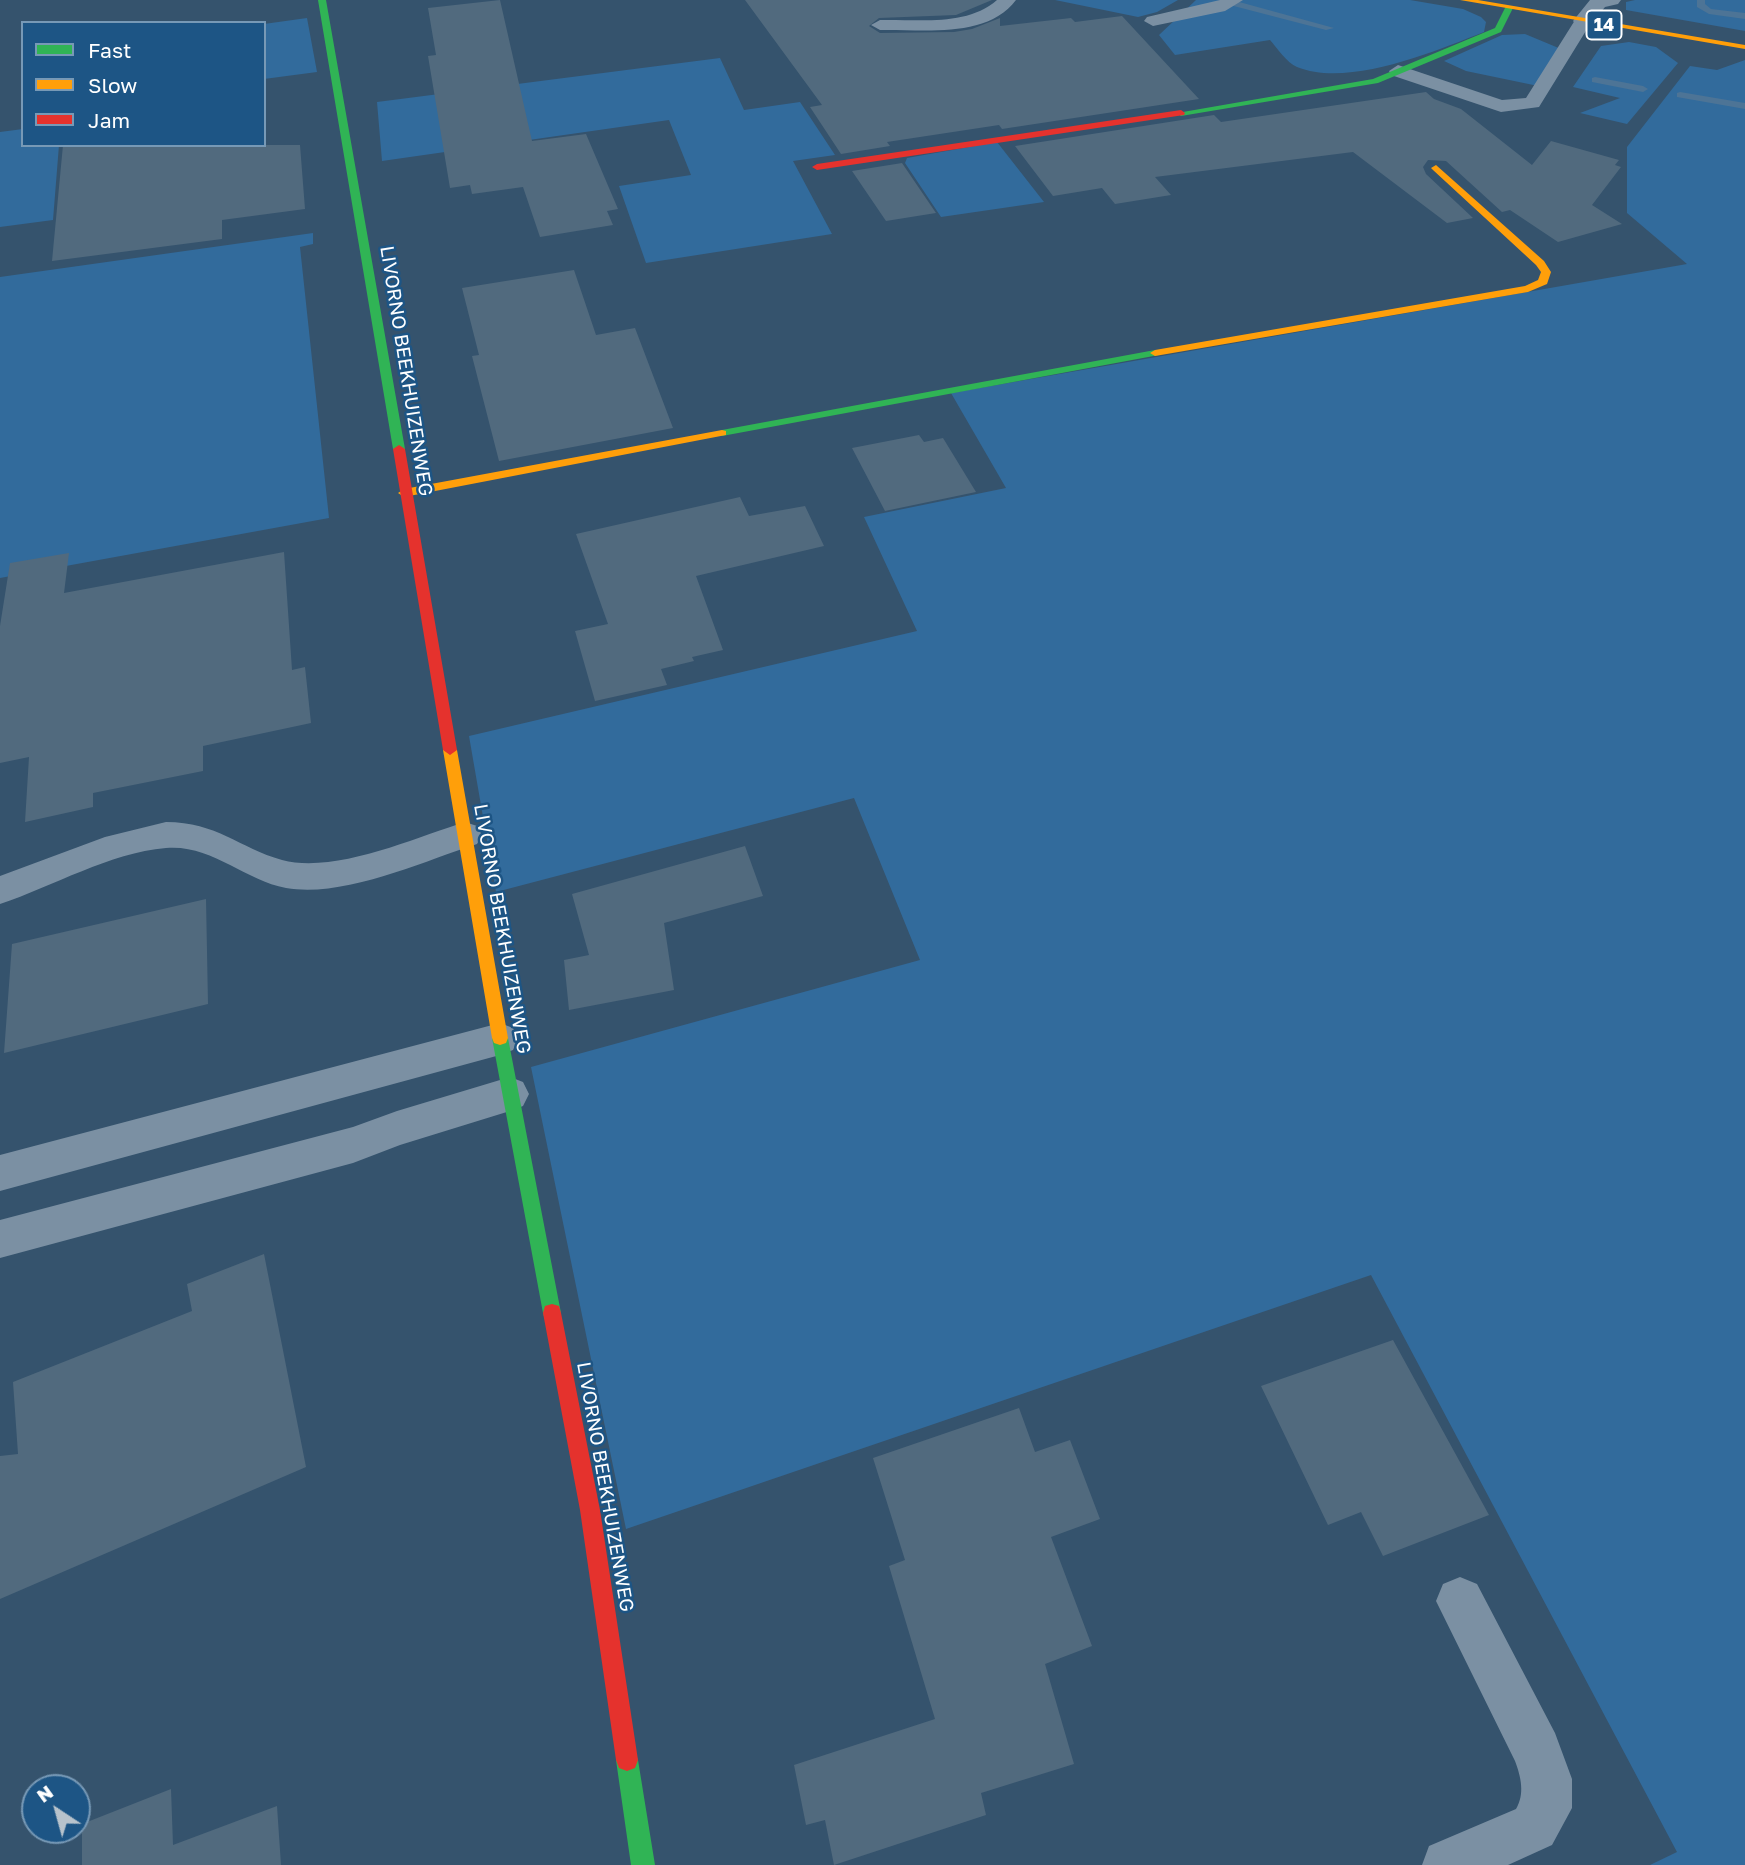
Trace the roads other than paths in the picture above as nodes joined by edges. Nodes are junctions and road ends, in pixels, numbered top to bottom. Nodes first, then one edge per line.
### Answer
1 (322, 0) edge
2 (1007, 0) edge
3 (1234, 0) edge
4 (1464, 0) edge
5 (1611, 0) edge
6 (1509, 8) junction
7 (1153, 21) dead end
8 (1583, 21) junction
9 (880, 25) dead end
10 (1745, 47) edge
11 (1398, 71) junction
12 (817, 167) dead end
13 (1436, 168) dead end
14 (404, 493) junction
15 (465, 835) junction
16 (0, 890) edge
17 (499, 1039) junction
18 (510, 1094) junction
19 (0, 1174) edge
20 (0, 1239) edge
21 (1460, 1601) dead end
22 (643, 1865) edge
23 (1447, 1865) edge

1 - 14 street, LIVORNO BEEKHUIZENWEG
2 - 9 lane
3 - 7 lane
4 - 6 street, 14
5 - 8 street
6 - 8 street, 14
6 - 11 street
8 - 10 street, 14
8 - 11 lane
11 - 12 street
13 - 14 street
14 - 15 street, LIVORNO BEEKHUIZENWEG
15 - 16 lane
15 - 17 street, LIVORNO BEEKHUIZENWEG
17 - 18 street, LIVORNO BEEKHUIZENWEG
17 - 19 lane
18 - 20 lane
18 - 22 street, LIVORNO BEEKHUIZENWEG
21 - 23 lane

